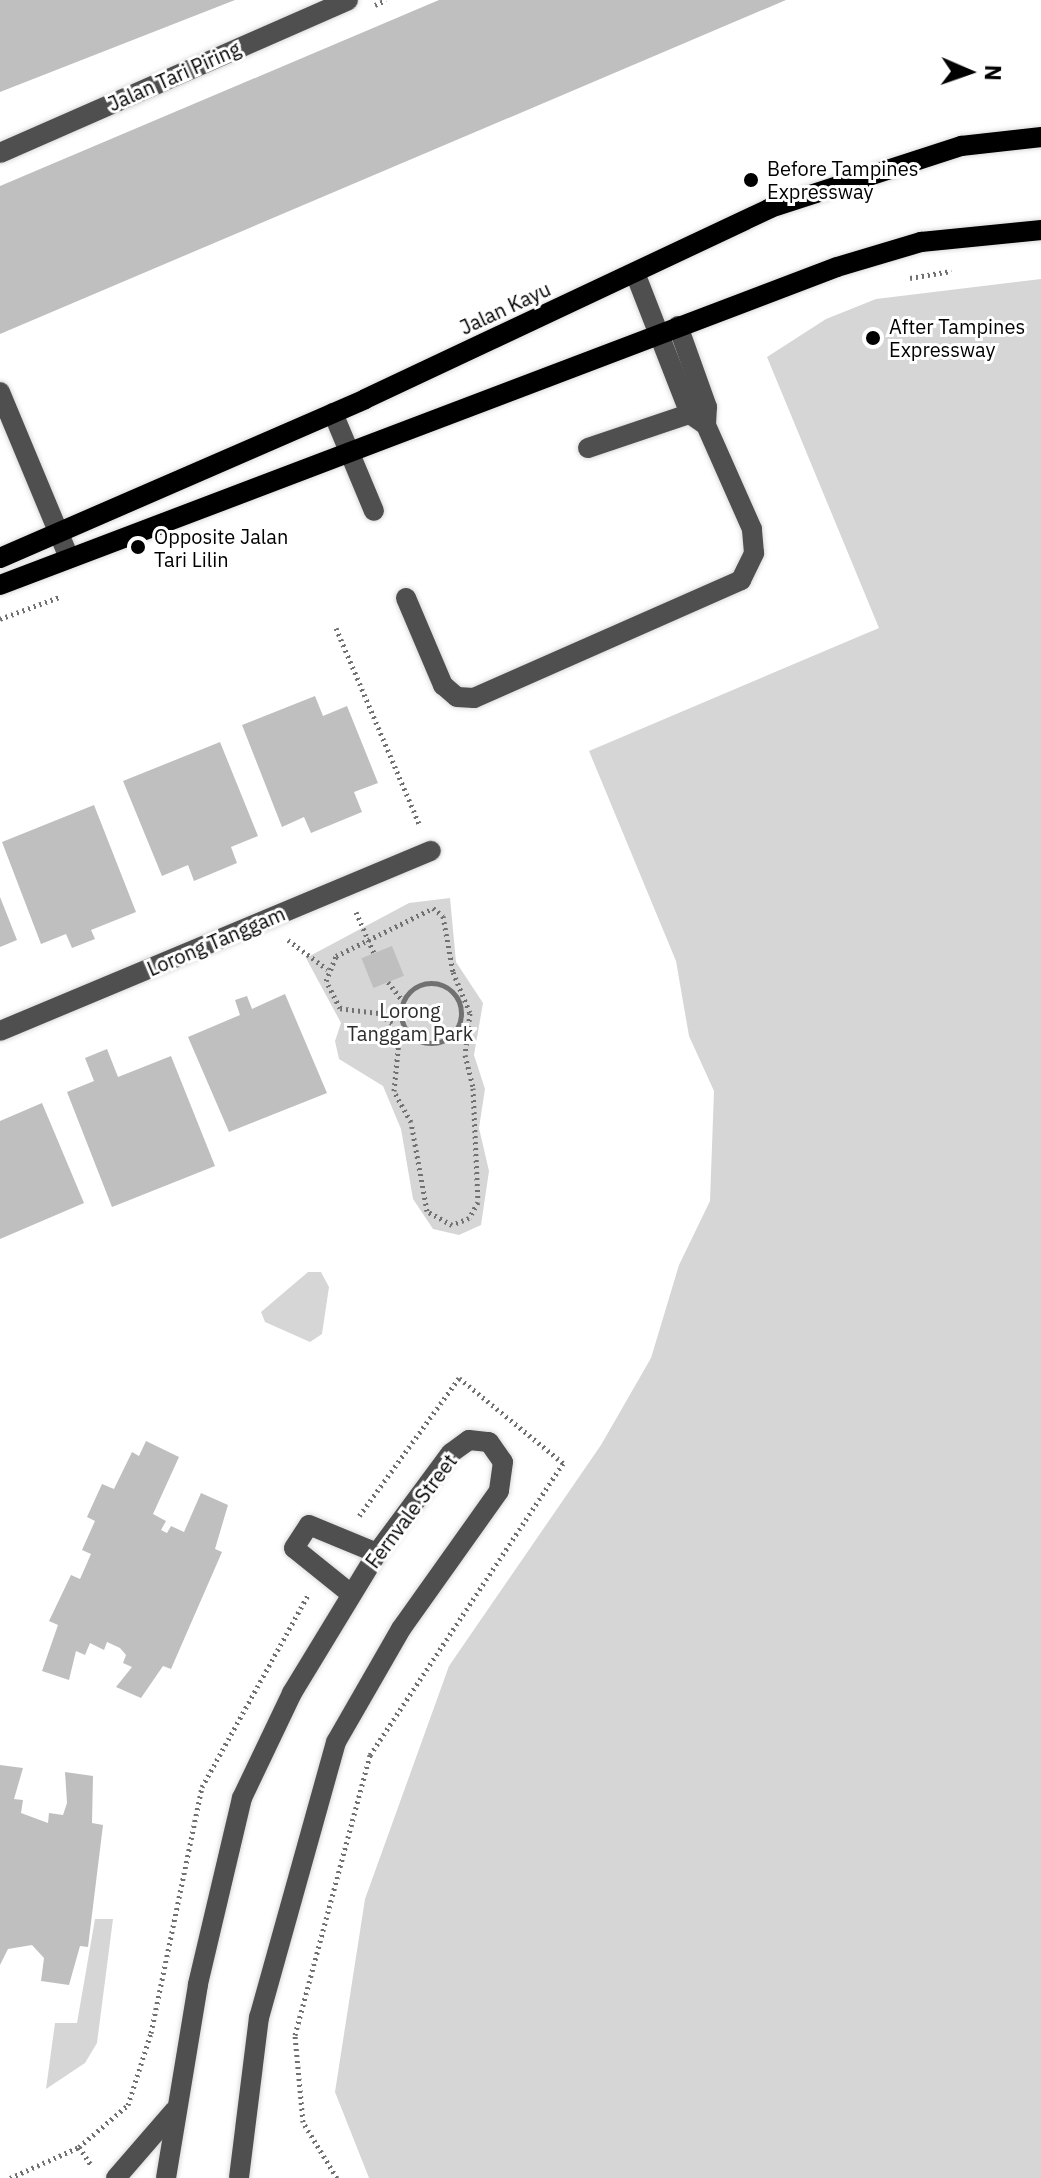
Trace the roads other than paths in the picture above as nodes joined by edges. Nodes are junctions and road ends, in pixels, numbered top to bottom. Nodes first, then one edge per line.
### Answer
1 (348, 0) edge
2 (1041, 137) edge
3 (0, 153) edge
4 (1041, 230) edge
5 (635, 273) junction
6 (669, 329) junction
7 (0, 392) edge
8 (333, 413) junction
9 (701, 415) junction
10 (588, 448) dead end
11 (351, 455) junction
12 (374, 511) dead end
13 (59, 533) junction
14 (0, 558) edge
15 (69, 558) junction
16 (0, 585) edge
17 (406, 598) dead end
18 (431, 851) road end
19 (0, 1031) edge
20 (377, 1553) junction
21 (351, 1594) junction
22 (174, 2111) junction
23 (116, 2178) edge
24 (166, 2178) edge
25 (239, 2178) edge

1 - 3 street, Jalan Tari Piring
2 - 5 main road, Jalan Kayu
4 - 6 main road
5 - 6 street
5 - 8 main road, Jalan Kayu
6 - 9 street
6 - 11 main road
7 - 13 street
8 - 11 street
8 - 13 main road, Jalan Kayu
9 - 10 street
9 - 17 street
11 - 12 street
11 - 15 main road
13 - 14 main road, Jalan Kayu
13 - 15 street
15 - 16 main road
18 - 19 street, Lorong Tanggam
20 - 21 street, Fernvale Street
20 - 21 street
20 - 25 street, Fernvale Street
21 - 22 street, Fernvale Street
22 - 23 street
22 - 24 street, Fernvale Street

